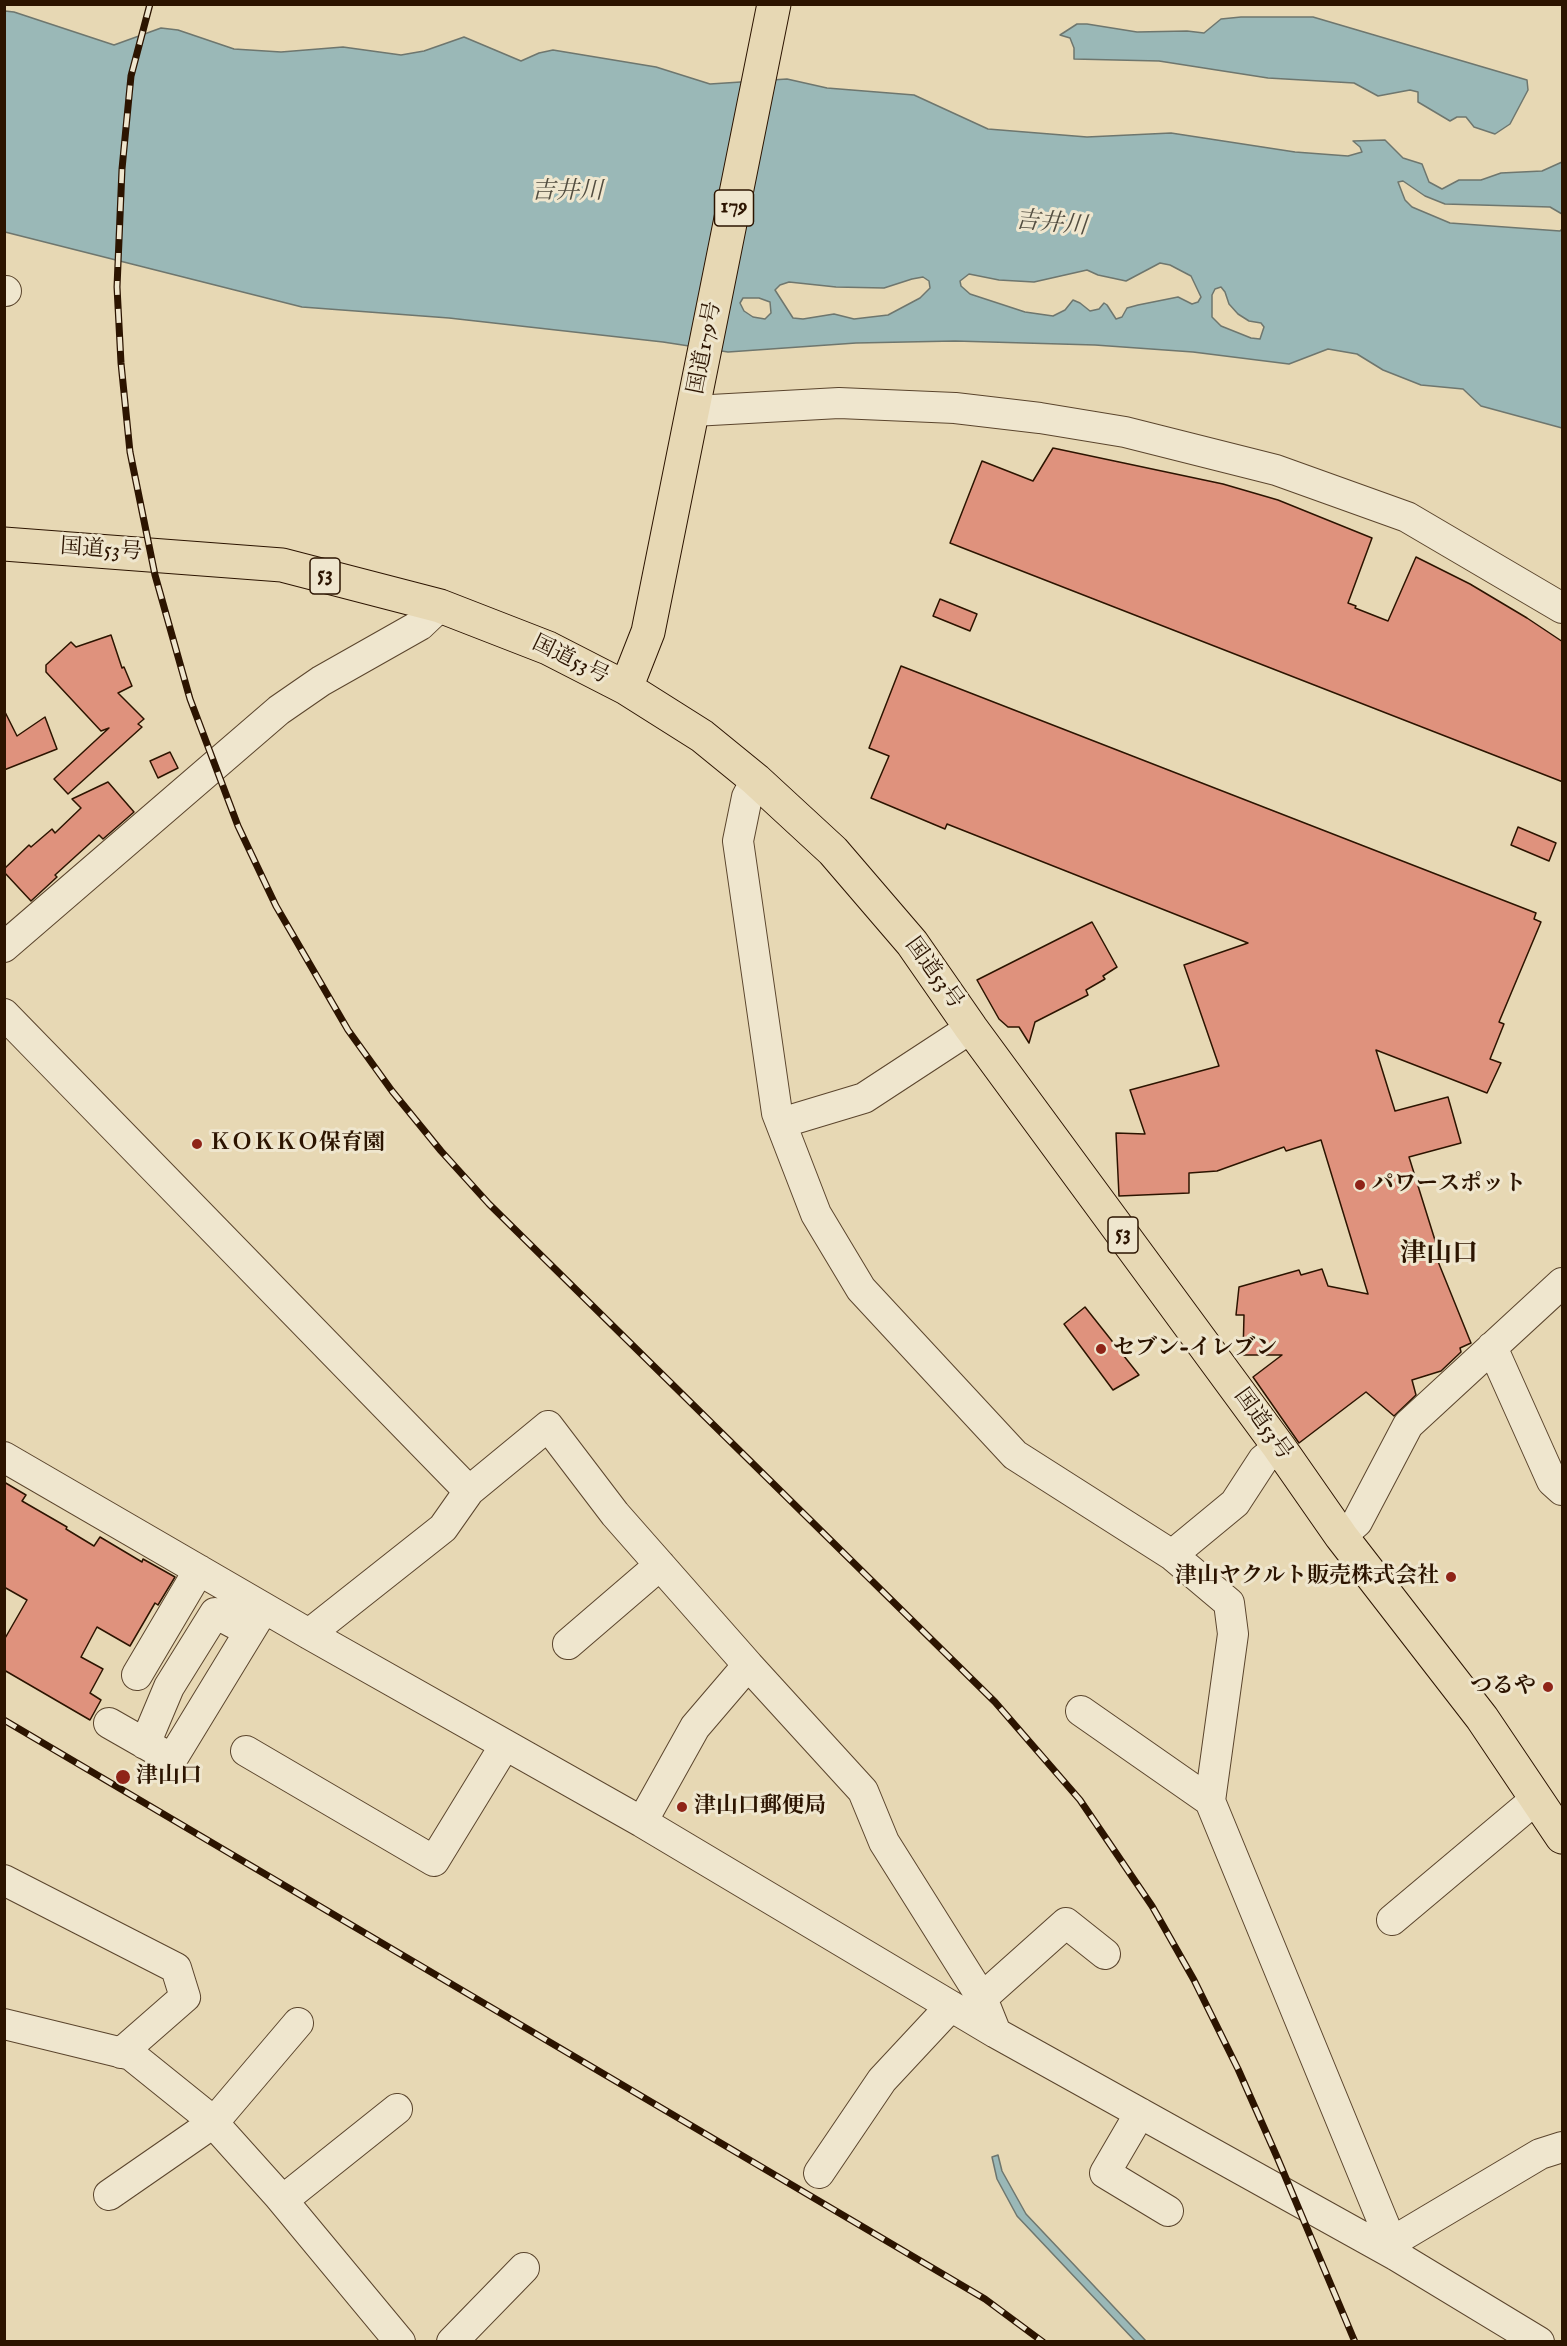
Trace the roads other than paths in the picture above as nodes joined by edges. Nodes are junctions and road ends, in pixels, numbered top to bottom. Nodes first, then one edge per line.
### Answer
1 (774, 4) edge
2 (693, 411) junction
3 (4, 544) edge
4 (440, 606) junction
5 (1563, 608) edge
6 (626, 688) junction
7 (756, 780) junction
8 (4, 947) edge
9 (4, 1014) edge
10 (971, 1028) junction
11 (781, 1123) junction
12 (1563, 1283) edge
13 (1492, 1347) junction
14 (1279, 1447) junction
15 (4, 1457) edge
16 (1563, 1490) edge
17 (469, 1491) junction
18 (1341, 1536) junction
19 (1172, 1555) junction
20 (660, 1565) junction
21 (199, 1570) junction
22 (257, 1619) junction
23 (309, 1635) junction
24 (568, 1644) dead end
25 (748, 1665) junction
26 (137, 1675) dead end
27 (1081, 1711) dead end
28 (109, 1724) dead end
29 (145, 1744) junction
30 (505, 1744) junction
31 (246, 1751) dead end
32 (1536, 1799) junction
33 (1210, 1801) junction
34 (642, 1822) junction
35 (1563, 1837) edge
36 (4, 1880) edge
37 (1392, 1920) dead end
38 (1105, 1954) dead end
39 (982, 1998) junction
40 (951, 2006) junction
41 (298, 2023) dead end
42 (4, 2025) edge
43 (996, 2032) junction
44 (121, 2053) junction
45 (397, 2109) dead end
46 (1140, 2113) junction
47 (213, 2123) junction
48 (1563, 2147) edge
49 (819, 2173) dead end
50 (110, 2195) dead end
51 (283, 2200) junction
52 (1168, 2211) dead end
53 (1395, 2249) junction
54 (524, 2268) dead end
55 (395, 2340) edge
56 (452, 2342) edge
57 (1539, 2342) edge

1 - 2 highway, 国道179号 / 179
2 - 5 street
2 - 6 highway, 国道179号 / 179
3 - 4 highway, 国道53号 / 53
4 - 6 highway, 国道53号 / 53
4 - 8 street
6 - 7 highway, 国道53号 / 53
7 - 10 highway, 国道53号 / 53
7 - 11 street
9 - 17 street
10 - 11 street
10 - 14 highway, 国道53号 / 53
11 - 19 street
12 - 13 street
13 - 16 street
13 - 18 street
14 - 18 highway, 国道53号 / 53
14 - 19 street
15 - 21 street
17 - 20 street
17 - 23 street
18 - 32 highway, 国道53号 / 53
19 - 33 street
20 - 24 street
20 - 25 street
21 - 22 street
21 - 26 street
22 - 23 street
22 - 29 street
22 - 29 street
23 - 30 street
25 - 34 street
25 - 39 street
27 - 33 street
28 - 29 street
30 - 31 street
30 - 34 street
32 - 35 highway, 国道53号 / 53
32 - 37 street
33 - 53 street
34 - 40 street
36 - 44 street
38 - 39 street
39 - 43 street
40 - 43 street
40 - 49 street
41 - 47 street
42 - 44 street
43 - 46 street
44 - 47 street
45 - 51 street
46 - 52 street
46 - 53 street
47 - 50 street
47 - 51 street
48 - 53 street
51 - 55 street
53 - 57 street
54 - 56 street

